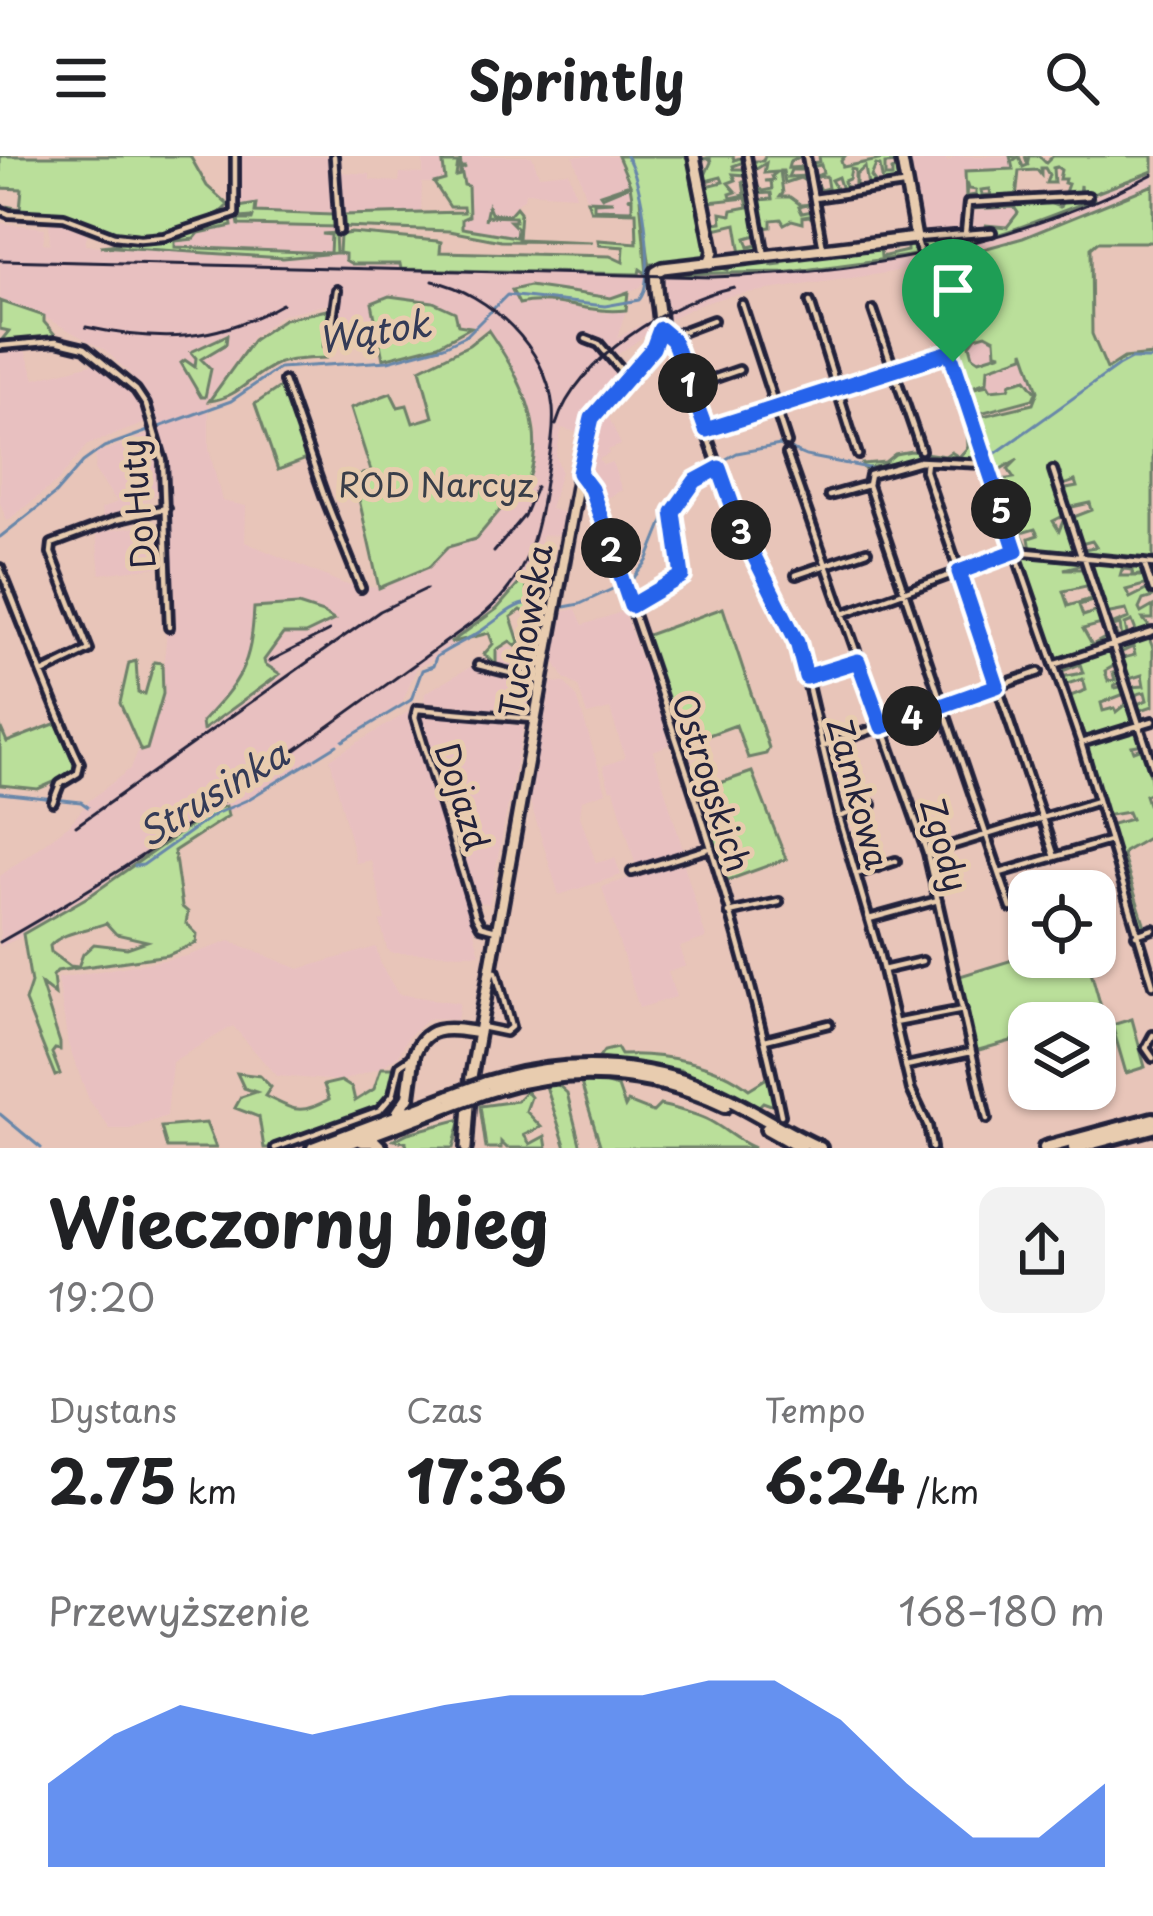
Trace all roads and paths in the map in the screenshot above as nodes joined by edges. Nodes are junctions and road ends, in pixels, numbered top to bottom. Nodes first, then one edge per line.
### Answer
1 (235, 156) edge
2 (334, 156) edge
3 (694, 156) edge
4 (747, 156) edge
5 (806, 156) edge
6 (901, 156) edge
7 (905, 184) junction
8 (1088, 196) dead end
9 (814, 198) junction
10 (0, 210) edge
11 (339, 231) dead end
12 (992, 232) dead end
13 (965, 234) junction
14 (710, 236) junction
15 (916, 238) junction
16 (823, 248) junction
17 (921, 254) dead end
18 (765, 256) junction
19 (727, 260) junction
20 (710, 262) junction
21 (924, 265) dead end
22 (337, 290) dead end
23 (810, 302) dead end
24 (742, 304) dead end
25 (873, 310) dead end
26 (712, 320) dead end
27 (660, 329) junction
28 (670, 336) junction
29 (586, 338) dead end
30 (0, 346) edge
31 (328, 346) dead end
32 (950, 352) junction
33 (739, 370) dead end
34 (893, 371) junction
35 (626, 376) junction
36 (284, 381) dead end
37 (690, 387) junction
38 (838, 388) junction
39 (776, 408) junction
40 (706, 430) junction
41 (787, 443) dead end
42 (921, 450) dead end
43 (787, 454) dead end
44 (859, 455) dead end
45 (926, 461) junction
46 (985, 464) junction
47 (718, 465) junction
48 (1053, 470) dead end
49 (579, 473) junction
50 (868, 485) junction
51 (829, 496) dead end
52 (166, 508) junction
53 (867, 551) dead end
54 (1016, 551) junction
55 (1083, 557) junction
56 (1144, 563) junction
57 (1153, 563) edge
58 (826, 565) junction
59 (0, 568) edge
60 (959, 572) junction
61 (796, 575) dead end
62 (361, 588) dead end
63 (1153, 590) edge
64 (904, 591) junction
65 (631, 606) junction
66 (843, 614) junction
67 (169, 627) dead end
68 (1153, 632) edge
69 (1111, 645) junction
70 (858, 661) junction
71 (478, 664) dead end
72 (1054, 665) junction
73 (1039, 672) dead end
74 (42, 673) junction
75 (806, 677) junction
76 (542, 682) junction
77 (997, 686) junction
78 (942, 705) junction
79 (535, 719) junction
80 (1153, 721) edge
81 (1140, 725) junction
82 (882, 727) junction
83 (1082, 743) junction
84 (822, 747) junction
85 (1153, 767) edge
86 (53, 800) dead end
87 (1099, 801) junction
88 (872, 806) dead end
89 (838, 817) junction
90 (1042, 818) junction
91 (987, 835) junction
92 (1110, 841) junction
93 (710, 849) junction
94 (927, 853) junction
95 (1055, 856) junction
96 (896, 861) dead end
97 (632, 872) dead end
98 (1000, 873) junction
99 (856, 874) junction
100 (1008, 898) edge
101 (938, 900) junction
102 (779, 902) dead end
103 (729, 913) junction
104 (869, 919) junction
105 (1153, 929) edge
106 (496, 930) junction
107 (1136, 934) junction
108 (922, 961) dead end
109 (883, 970) junction
110 (490, 971) junction
111 (1153, 984) edge
112 (963, 1010) junction
113 (895, 1022) junction
114 (829, 1024) dead end
115 (479, 1030) junction
116 (1153, 1035) edge
117 (765, 1040) junction
118 (970, 1052) junction
119 (1153, 1058) edge
120 (413, 1059) junction
121 (905, 1066) junction
122 (410, 1083) junction
123 (486, 1088) junction
124 (451, 1101) junction
125 (782, 1114) dead end
126 (987, 1119) dead end
127 (380, 1123) junction
128 (402, 1123) junction
129 (1153, 1123) edge
130 (341, 1146) edge
131 (275, 1148) edge
132 (314, 1148) edge
133 (382, 1148) edge
134 (466, 1148) edge
135 (801, 1148) edge
136 (820, 1148) edge
137 (932, 1148) edge
138 (1045, 1148) edge
139 (1074, 1148) edge

1 - 10 street
2 - 11 street
3 - 14 street
4 - 18 street
5 - 9 street
6 - 7 street
7 - 9 street
7 - 15 street
8 - 13 street
9 - 16 street
12 - 13 street
13 - 15 street
14 - 19 street
14 - 20 street
15 - 16 street
15 - 17 street
16 - 18 street
18 - 19 street
19 - 20 street
20 - 27 street
21 - 32 street
22 - 31 street
23 - 38 street
24 - 39 street
25 - 34 street
26 - 28 street
27 - 28 street
27 - 35 street, Tuchowska
28 - 37 street, Zamkowa
29 - 35 street
30 - 52 street, Do Huty
32 - 34 street
32 - 46 street
33 - 37 street
34 - 38 street
34 - 42 street
35 - 49 street, Tuchowska
36 - 62 street
37 - 40 street, Zamkowa
38 - 39 street
38 - 44 street
39 - 40 street
39 - 41 street
40 - 47 street, Zamkowa
43 - 58 street, Zgody
45 - 46 street
45 - 50 street
45 - 60 street
46 - 54 street
47 - 65 street
47 - 75 street, Zamkowa
48 - 55 street
49 - 65 street, Ostrogskich
49 - 76 street, Tuchowska
50 - 51 street
50 - 64 street
52 - 67 street, Do Huty
52 - 74 street
53 - 58 street
54 - 55 street
54 - 60 street
54 - 72 street
55 - 56 street
55 - 69 street
56 - 57 street
56 - 63 street
58 - 61 street
58 - 66 street, Zgody
59 - 74 street
60 - 64 street
60 - 77 street
64 - 66 street
64 - 78 street
65 - 93 street, Ostrogskich
66 - 70 street, Zgody
68 - 69 street
69 - 72 street
69 - 81 street
70 - 75 street
70 - 82 street, Zgody
71 - 76 street
72 - 83 street
73 - 77 street
74 - 86 street
75 - 84 street, Zamkowa
76 - 79 street, Tuchowska
77 - 78 street
77 - 90 street
78 - 82 street
78 - 91 street
79 - 106 street, Tuchowska
79 - 106 street, Dojazd
80 - 81 street
81 - 83 street
81 - 85 street
82 - 84 street
82 - 94 street, Zgody
83 - 87 street
84 - 89 street, Zamkowa
87 - 90 street
87 - 92 street
88 - 89 street
89 - 99 street, Zamkowa
90 - 91 street
90 - 95 street
91 - 94 street
91 - 98 street
92 - 95 street
92 - 107 street
93 - 97 street
93 - 103 street, Ostrogskich
94 - 101 street, Zgody
95 - 98 street
96 - 99 street
98 - 100 street
99 - 104 street, Zamkowa
101 - 104 street
101 - 112 street, Zgody
102 - 103 street
103 - 117 street, Ostrogskich
104 - 109 street, Zamkowa
105 - 107 street
106 - 110 street, Tuchowska
107 - 111 street
108 - 109 street
109 - 113 street, Zamkowa
110 - 115 street, Tuchowska
110 - 115 street
112 - 113 street
112 - 118 street, Zgody
113 - 121 street, Zamkowa
114 - 117 street
115 - 120 street
115 - 134 street, Tuchowska
116 - 119 street
117 - 125 street, Ostrogskich
118 - 121 street
118 - 126 street, Zgody
120 - 122 main road
120 - 131 street
121 - 137 street, Zamkowa
122 - 124 main road
122 - 127 main road
123 - 124 main road, bridge
123 - 135 main road
123 - 136 main road
124 - 127 main road
124 - 128 main road
127 - 132 main road
128 - 130 main road
128 - 133 main road
129 - 138 main road
129 - 139 main road
130 - 133 main road

